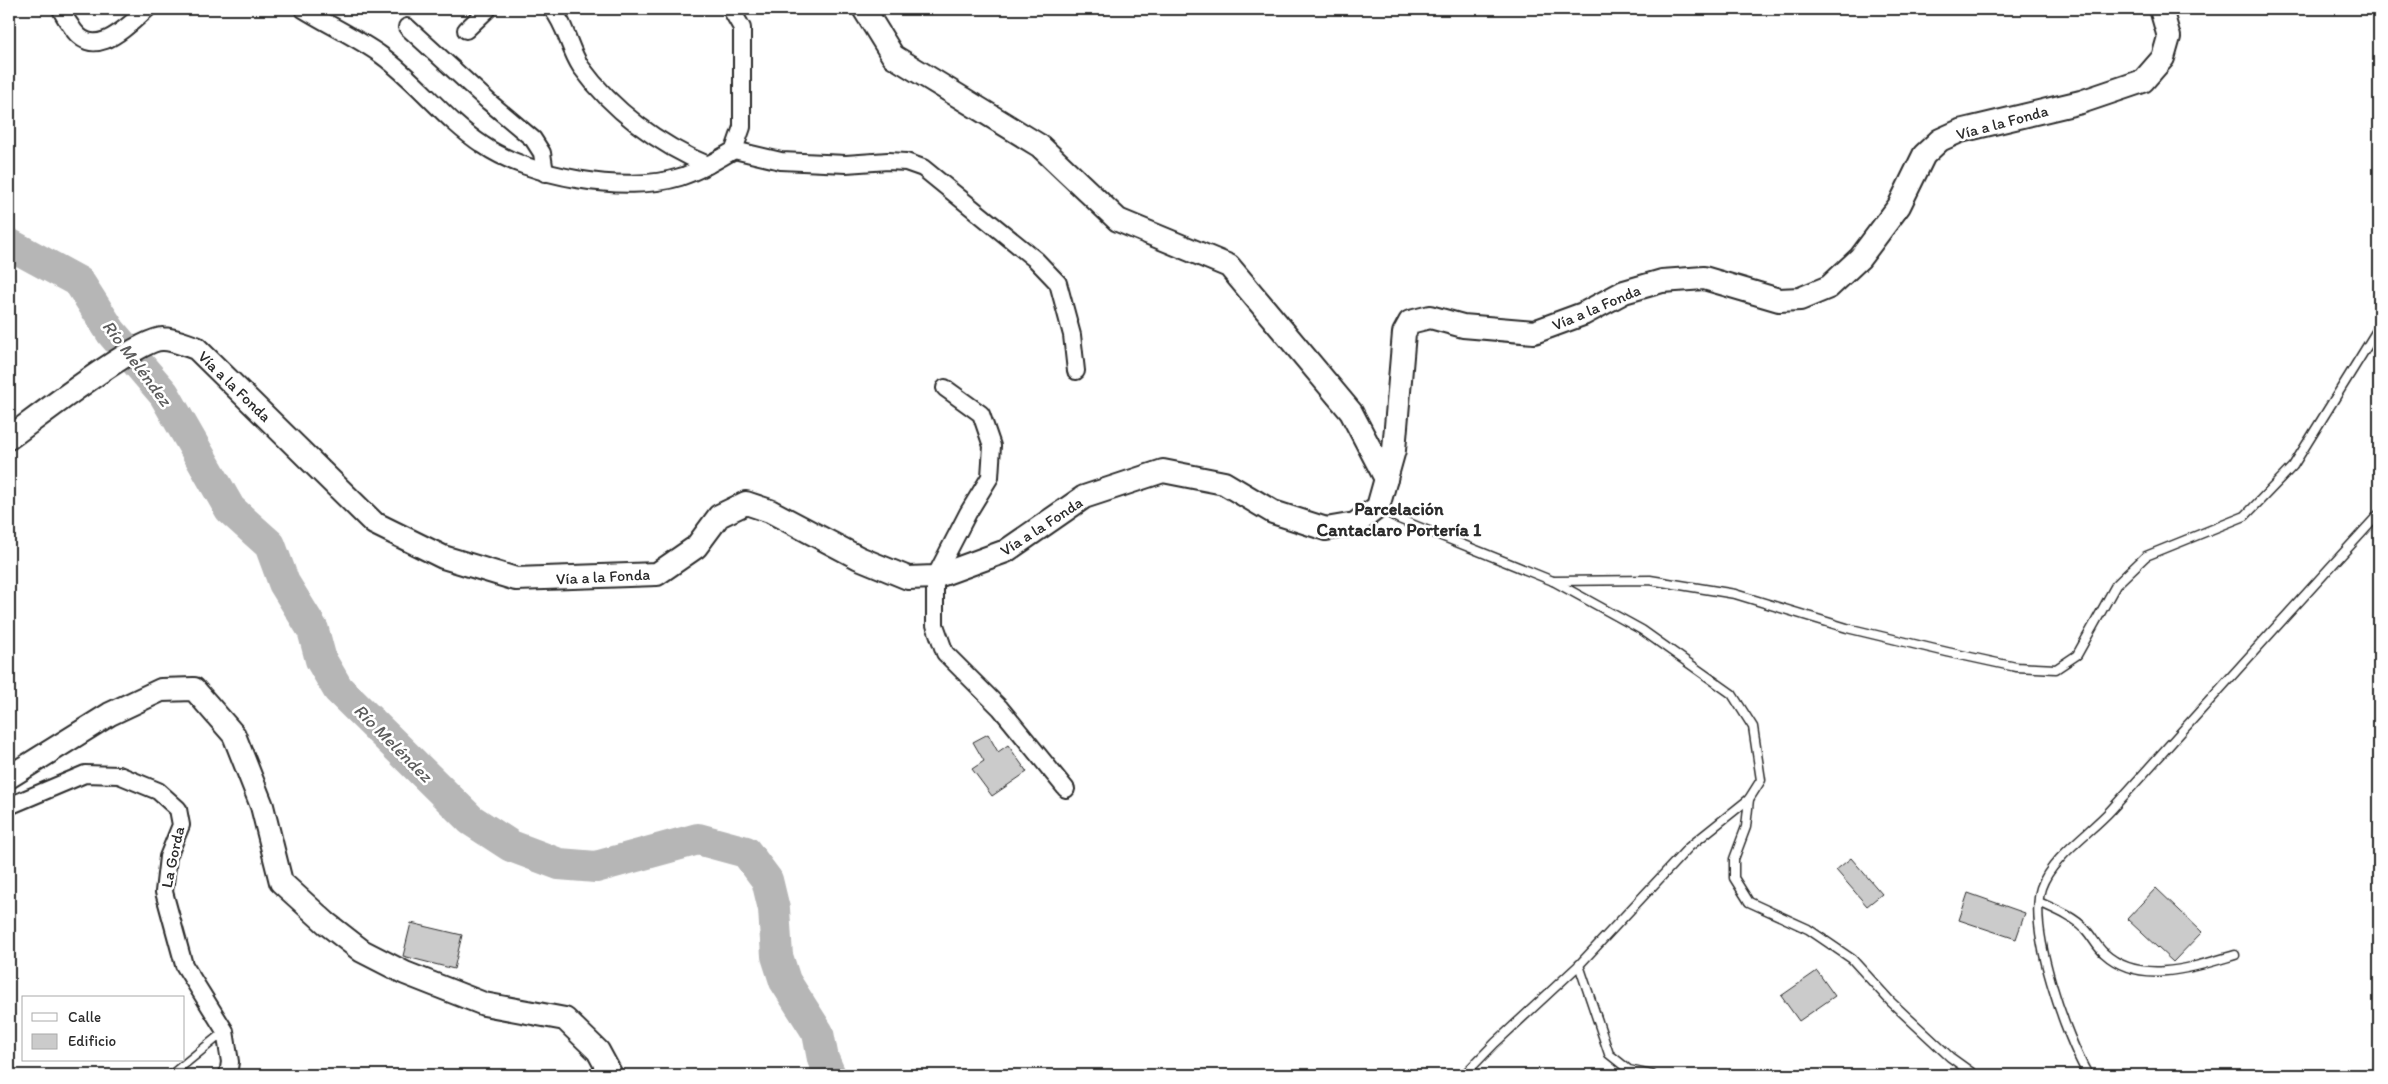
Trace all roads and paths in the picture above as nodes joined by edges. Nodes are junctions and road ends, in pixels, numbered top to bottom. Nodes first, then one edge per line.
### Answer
1 (61, 9) edge
2 (146, 9) edge
3 (303, 9) edge
4 (488, 9) edge
5 (552, 9) edge
6 (731, 9) edge
7 (864, 9) edge
8 (2161, 9) edge
9 (408, 27) dead end
10 (466, 30) dead end
11 (734, 150) junction
12 (708, 165) junction
13 (546, 173) junction
14 (2379, 327) edge
15 (1076, 371) dead end
16 (944, 388) dead end
17 (9, 438) edge
18 (1386, 480) junction
19 (1378, 507) junction
20 (2379, 514) edge
21 (935, 577) junction
22 (1553, 581) junction
23 (9, 777) edge
24 (1066, 789) dead end
25 (1749, 799) junction
26 (9, 806) edge
27 (2039, 902) junction
28 (2235, 955) dead end
29 (1580, 965) junction
30 (225, 1031) junction
31 (171, 1075) edge
32 (228, 1075) edge
33 (612, 1075) edge
34 (1464, 1075) edge
35 (1652, 1075) edge
36 (1975, 1075) edge
37 (2088, 1075) edge

1 - 2 street
3 - 13 street
4 - 10 street
5 - 12 street
6 - 11 street
7 - 18 street
8 - 18 street, Vía a la Fonda
9 - 13 street
11 - 12 street
11 - 15 street
12 - 13 street
14 - 22 lane
16 - 21 street
17 - 21 street, Vía a la Fonda
18 - 19 street, Vía a la Fonda
19 - 21 street, Vía a la Fonda
19 - 22 lane
20 - 27 lane
21 - 24 street
22 - 25 lane
23 - 33 street
25 - 29 lane
25 - 36 lane
26 - 30 street, La Gorda
27 - 28 lane
27 - 37 lane
29 - 34 lane
29 - 35 lane
30 - 31 lane
30 - 32 street, La Gorda

